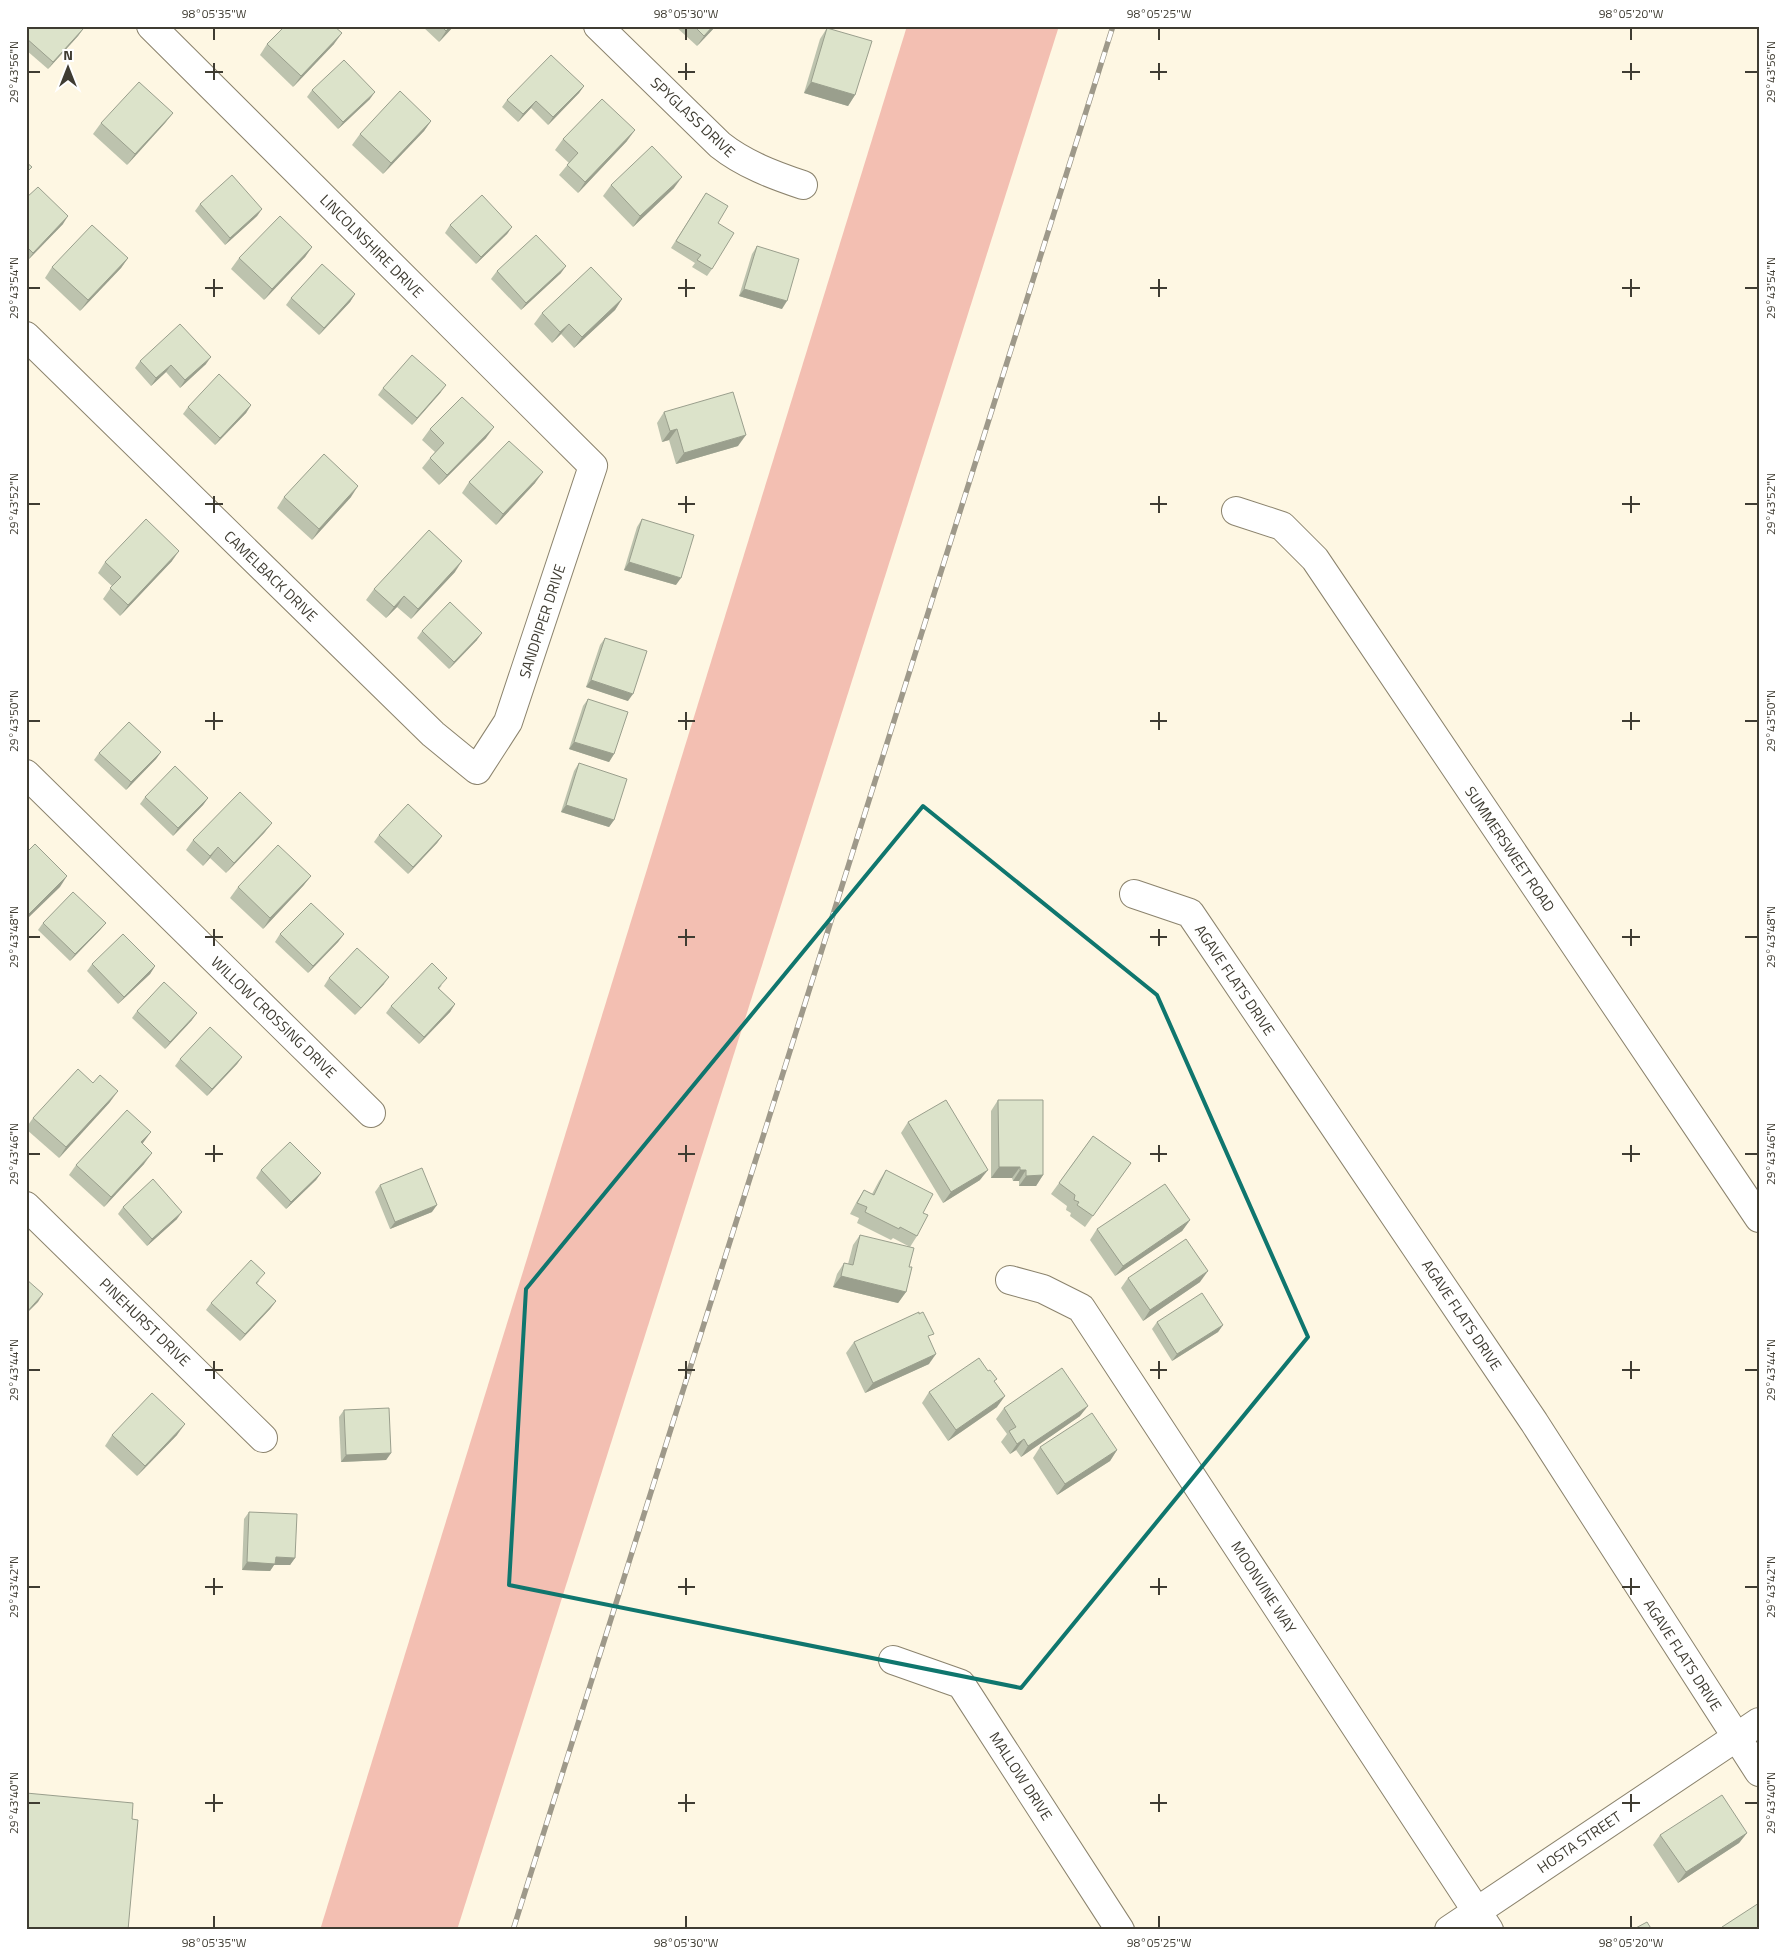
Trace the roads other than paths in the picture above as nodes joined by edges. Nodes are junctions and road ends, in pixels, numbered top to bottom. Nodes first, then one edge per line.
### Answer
1 (151, 26) edge
2 (598, 26) edge
3 (803, 185) dead end
4 (26, 336) edge
5 (593, 466) joint
6 (1236, 512) dead end
7 (477, 770) joint
8 (29, 783) edge
9 (1134, 894) dead end
10 (372, 1113) dead end
11 (26, 1206) edge
12 (1759, 1218) edge
13 (1010, 1280) dead end
14 (263, 1438) dead end
15 (893, 1660) dead end
16 (1759, 1722) edge
17 (1736, 1738) junction
18 (1759, 1772) edge
19 (1483, 1920) edge
20 (1120, 1930) edge
21 (1449, 1930) edge

1 - 5 street, LINCOLNSHIRE DRIVE
2 - 3 street, SPYGLASS DRIVE
4 - 7 street, CAMELBACK DRIVE
5 - 7 street, SANDPIPER DRIVE
6 - 12 street, SUMMERSWEET ROAD
8 - 10 street, WILLOW CROSSING DRIVE
9 - 17 street, AGAVE FLATS DRIVE
11 - 14 street, PINEHURST DRIVE
13 - 19 street, MOONVINE WAY
15 - 20 street, MALLOW DRIVE
16 - 17 street, HOSTA STREET
17 - 18 street, AGAVE FLATS DRIVE
17 - 19 street, HOSTA STREET
19 - 21 street, HOSTA STREET

